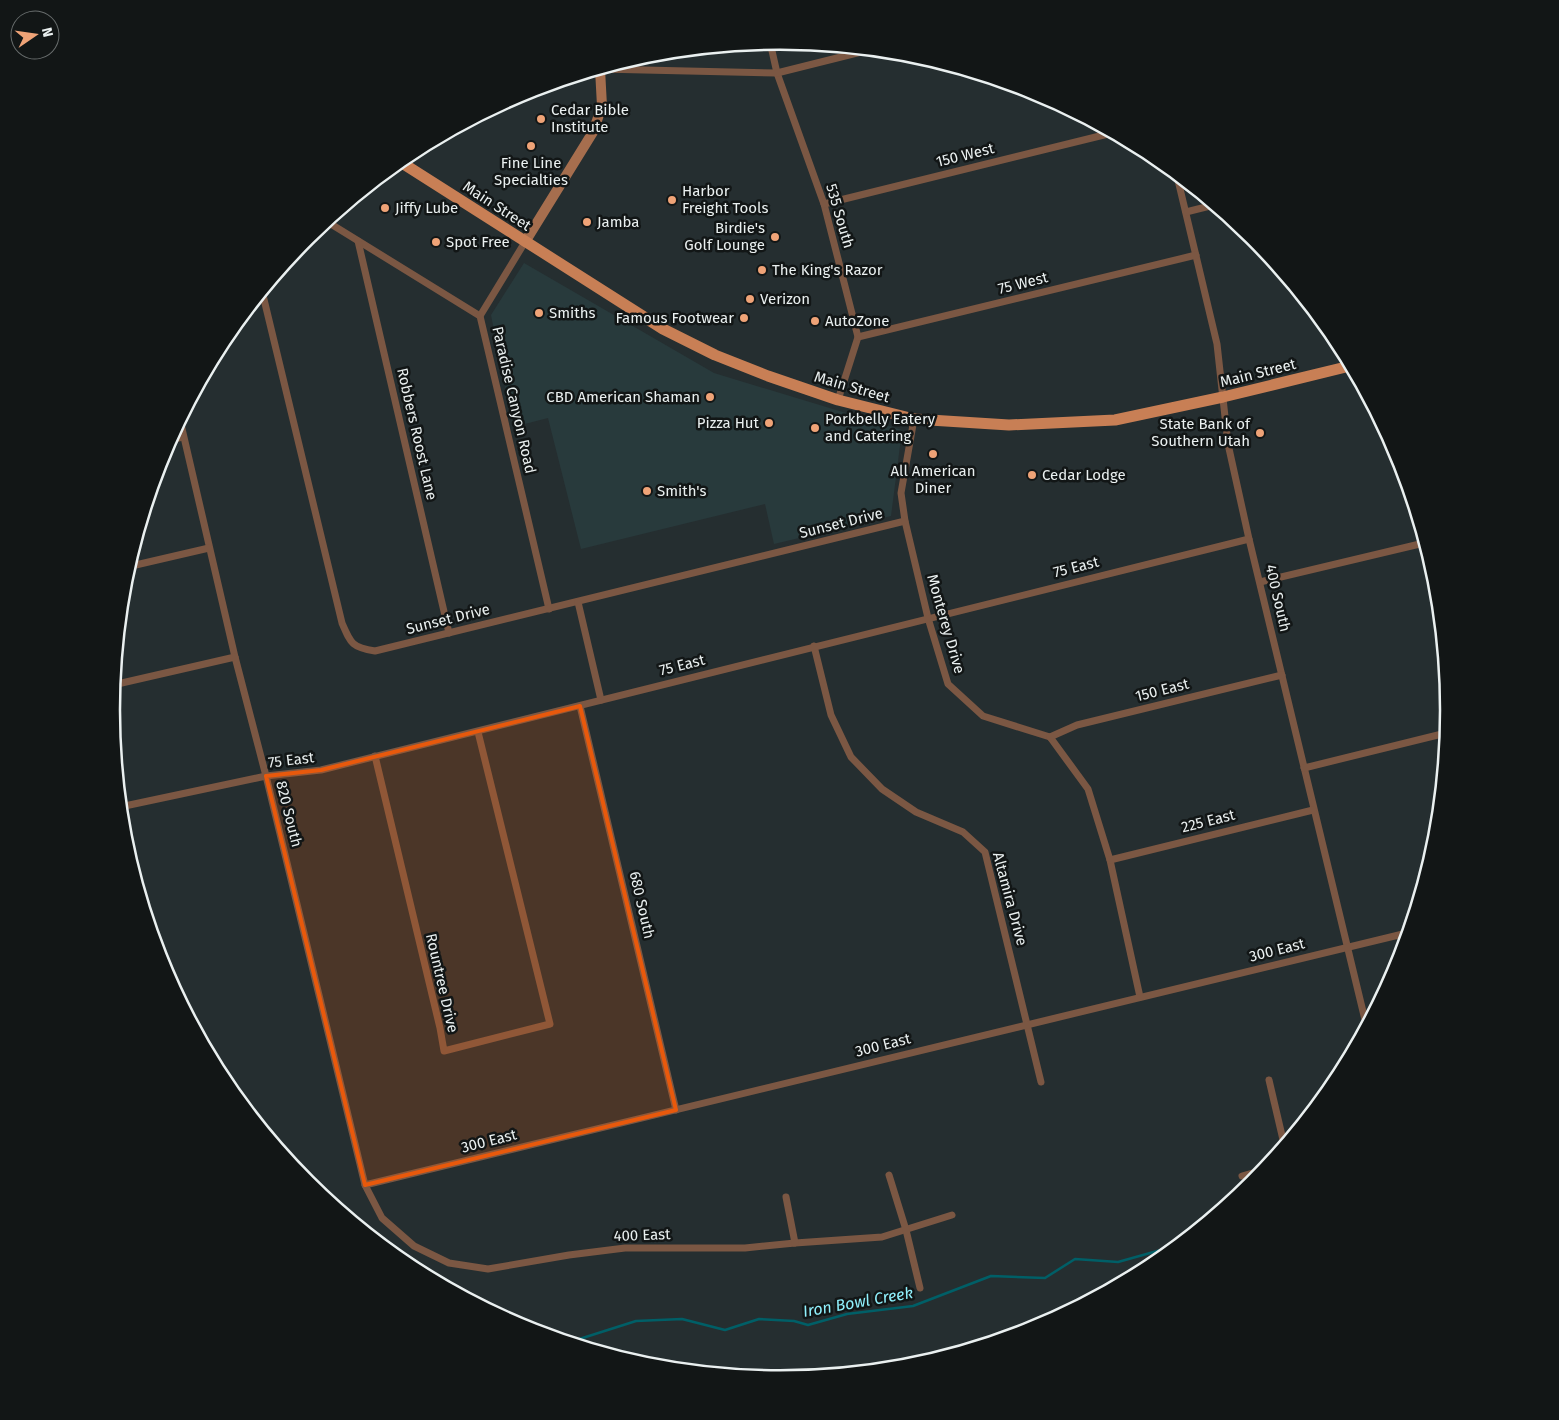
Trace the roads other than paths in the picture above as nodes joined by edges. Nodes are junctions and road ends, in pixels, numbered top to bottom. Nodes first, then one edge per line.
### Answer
1 (772, 50) edge
2 (852, 54) edge
3 (621, 69) edge
4 (777, 73) junction
5 (600, 75) edge
6 (1104, 135) edge
7 (406, 166) edge
8 (1180, 185) edge
9 (824, 204) junction
10 (1206, 207) edge
11 (1186, 212) junction
12 (332, 225) edge
13 (358, 241) junction
14 (525, 242) junction
15 (1196, 255) junction
16 (264, 298) edge
17 (480, 316) junction
18 (858, 337) junction
19 (1343, 368) edge
20 (1223, 397) junction
21 (838, 400) junction
22 (914, 419) junction
23 (182, 431) edge
24 (183, 437) junction
25 (179, 438) edge
26 (905, 521) junction
27 (1249, 539) junction
28 (1418, 544) edge
29 (209, 548) junction
30 (136, 565) edge
31 (1260, 582) junction
32 (578, 602) junction
33 (549, 609) junction
34 (928, 618) junction
35 (449, 633) junction
36 (814, 646) junction
37 (235, 657) junction
38 (1282, 675) junction
39 (120, 683) edge
40 (601, 700) junction
41 (580, 706) junction
42 (478, 732) junction
43 (1439, 735) edge
44 (1050, 737) junction
45 (375, 756) junction
46 (1304, 768) junction
47 (266, 776) junction
48 (127, 806) edge
49 (1313, 810) junction
50 (1110, 860) junction
51 (1399, 935) edge
52 (1348, 947) junction
53 (1140, 997) junction
54 (1364, 1015) edge
55 (1027, 1024) junction
56 (1269, 1080) dead end
57 (1041, 1082) dead end
58 (676, 1110) junction
59 (1282, 1137) edge
60 (1249, 1174) edge
61 (889, 1175) dead end
62 (1242, 1176) dead end
63 (365, 1185) junction
64 (786, 1197) dead end
65 (952, 1215) dead end
66 (906, 1230) junction
67 (795, 1242) junction
68 (920, 1288) dead end

1 - 4 street, 535 South
2 - 4 street
3 - 4 street
4 - 9 street, 535 South
5 - 14 main road
6 - 9 street, 150 West
7 - 14 main road, Main Street
8 - 11 street, 400 South
9 - 18 street, 535 South
10 - 11 street
11 - 15 street, 400 South
12 - 13 street, Paradise Canyon Road
13 - 17 street, Paradise Canyon Road
13 - 35 street, Robbers Roost Lane
14 - 17 street
14 - 21 main road, Main Street
15 - 18 street, 75 West
15 - 20 street, 400 South
16 - 35 street, Sunset Drive
17 - 33 street, Paradise Canyon Road
18 - 21 street
19 - 20 main road, Main Street
20 - 22 main road, Main Street
20 - 27 street, 400 South
21 - 22 main road, Main Street
22 - 26 street, Monterey Drive
23 - 24 street, 820 South
24 - 25 street
24 - 29 street, 820 South
26 - 32 street, Sunset Drive
26 - 34 street, Monterey Drive
27 - 31 street, 400 South
27 - 34 street, 75 East
28 - 31 street
29 - 30 street
29 - 37 street, 820 South
31 - 38 street, 400 South
32 - 33 street, Sunset Drive
32 - 40 street
33 - 35 street, Sunset Drive
34 - 36 street, 75 East
34 - 44 street, Monterey Drive
36 - 40 street, 75 East
36 - 55 street, Altamira Drive
37 - 39 street
37 - 47 street, 820 South
38 - 44 street, 150 East
38 - 46 street, 400 South
40 - 41 street, 75 East
41 - 42 street, 75 East
41 - 58 street, 680 South
42 - 45 street, 75 East
42 - 45 street, Rountree Drive
43 - 46 street
44 - 50 street
45 - 47 street, 75 East
46 - 49 street, 400 South
47 - 48 street, 75 East
47 - 63 street, 820 South
49 - 50 street, 225 East
49 - 52 street, 400 South
50 - 53 street
51 - 52 street, 300 East
52 - 53 street, 300 East
52 - 54 street, 400 South
53 - 55 street, 300 East
55 - 57 street, Altamira Drive
55 - 58 street, 300 East
56 - 59 street
58 - 63 street, 300 East
60 - 62 street
61 - 66 street
63 - 67 street, 400 East
64 - 67 street
65 - 66 street, 400 East
66 - 67 street, 400 East
66 - 68 street

